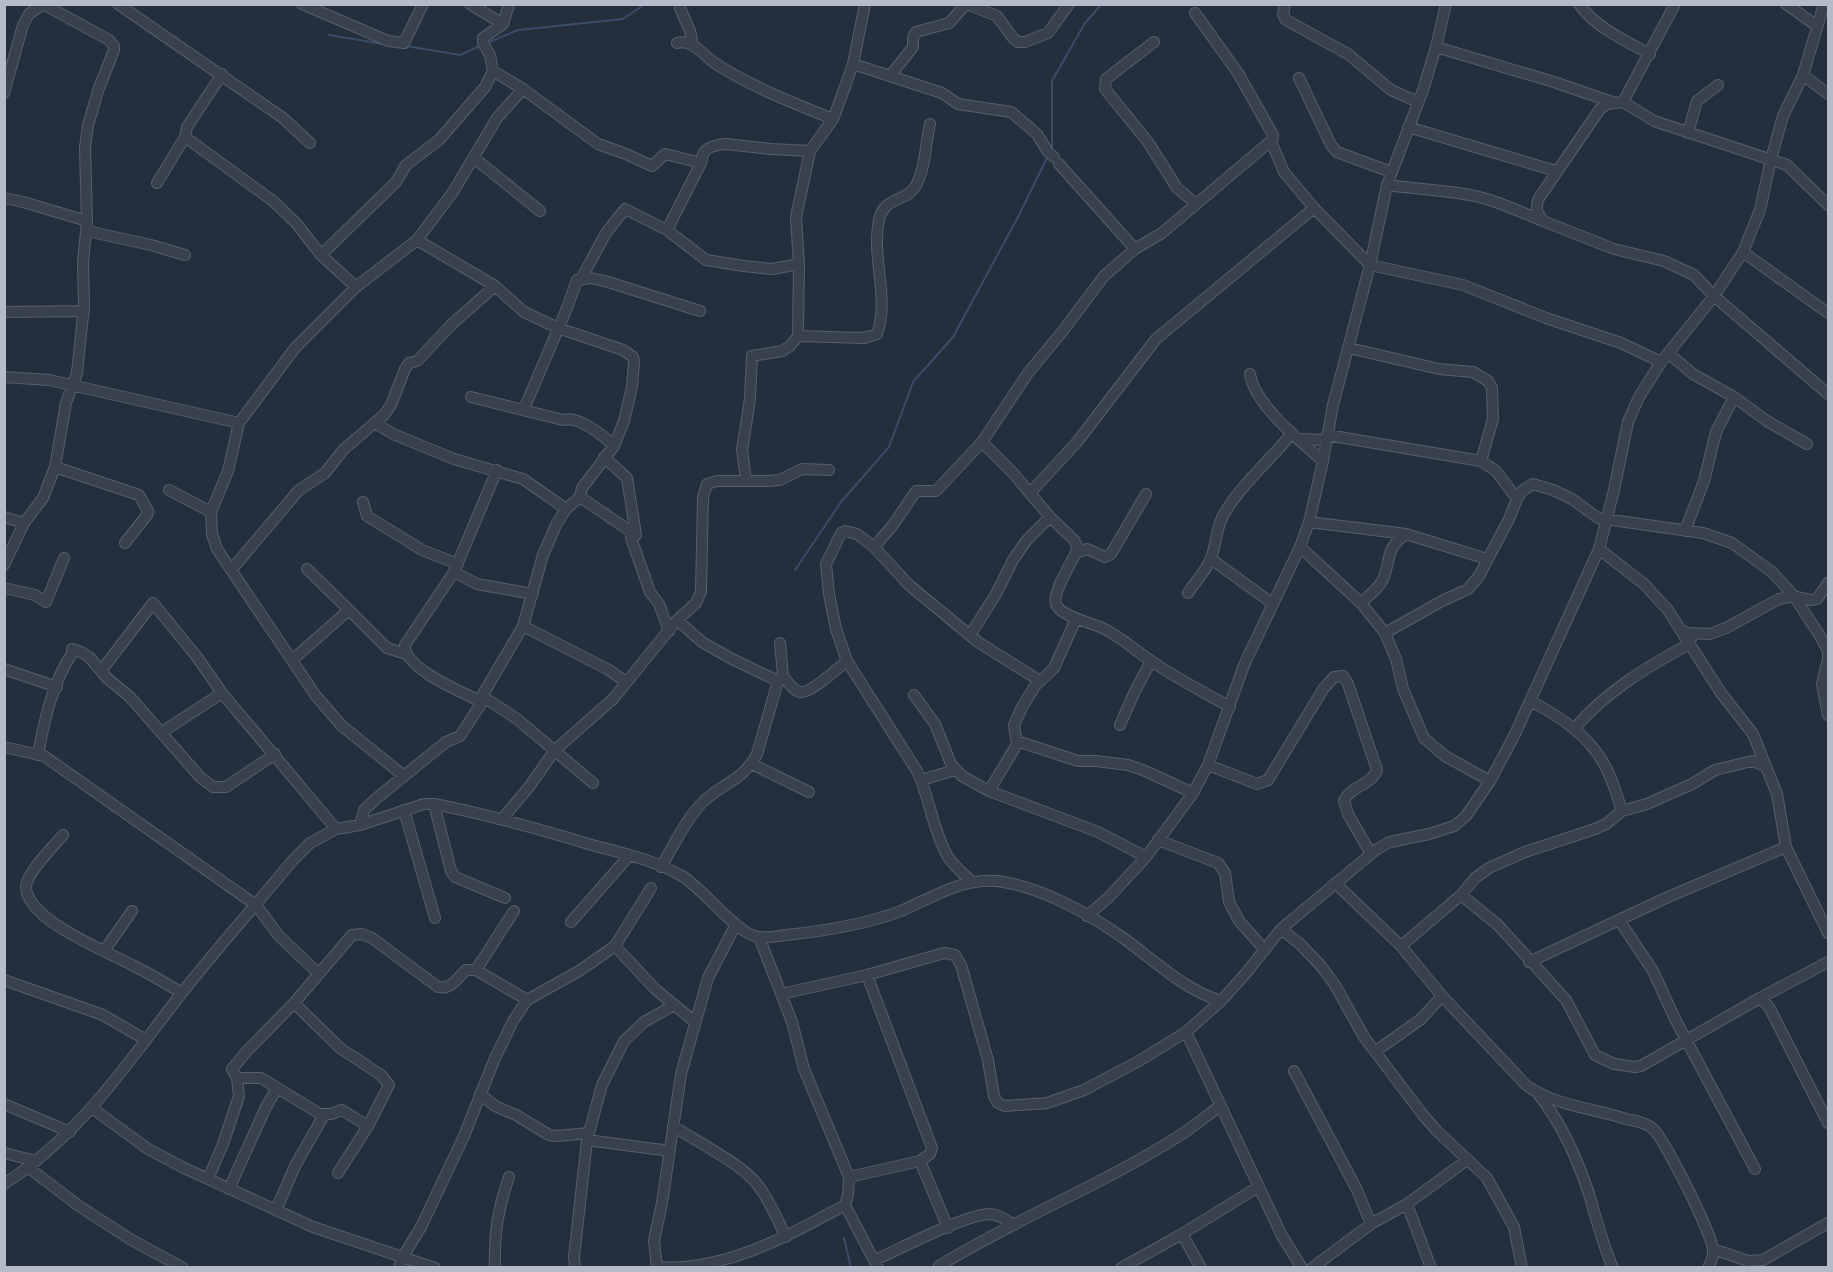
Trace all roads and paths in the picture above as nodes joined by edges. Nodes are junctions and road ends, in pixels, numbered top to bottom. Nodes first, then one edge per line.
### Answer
1 (43, 4) edge
2 (118, 4) edge
3 (302, 4) edge
4 (423, 4) edge
5 (470, 4) edge
6 (509, 4) edge
7 (865, 4) edge
8 (967, 4) edge
9 (1069, 4) edge
10 (1285, 4) edge
11 (1446, 4) edge
12 (1579, 4) edge
13 (1675, 4) edge
14 (1786, 4) edge
15 (1824, 4) edge
16 (680, 8) dead end
17 (326, 9) edge
18 (1195, 12) dead end
19 (503, 24) junction
20 (1817, 26) junction
21 (1154, 42) dead end
22 (677, 43) dead end
23 (693, 45) junction
24 (1436, 47) junction
25 (1650, 54) junction
26 (853, 64) junction
27 (493, 72) junction
28 (222, 74) junction
29 (1803, 75) junction
30 (891, 76) junction
31 (1299, 78) dead end
32 (1718, 85) dead end
33 (523, 89) junction
34 (4, 93) edge
35 (1828, 94) edge
36 (1418, 102) junction
37 (1619, 103) junction
38 (833, 119) junction
39 (930, 124) dead end
40 (1408, 127) junction
41 (1688, 133) junction
42 (185, 138) junction
43 (310, 143) dead end
44 (1269, 144) junction
45 (810, 151) junction
46 (474, 158) junction
47 (1771, 159) junction
48 (701, 163) junction
49 (1556, 171) junction
50 (1391, 172) junction
51 (157, 183) dead end
52 (1387, 185) junction
53 (4, 198) edge
54 (1195, 203) junction
55 (1828, 205) edge
56 (1314, 208) junction
57 (540, 211) dead end
58 (1543, 222) junction
59 (87, 226) junction
60 (667, 230) junction
61 (417, 240) junction
62 (1135, 249) junction
63 (1743, 252) junction
64 (185, 255) dead end
65 (321, 255) junction
66 (799, 264) junction
67 (1370, 265) junction
68 (581, 279) junction
69 (495, 286) junction
70 (356, 287) junction
71 (1714, 296) junction
72 (84, 311) junction
73 (700, 311) dead end
74 (4, 312) edge
75 (1828, 313) edge
76 (558, 328) junction
77 (798, 336) junction
78 (1348, 348) junction
79 (1665, 358) junction
80 (1250, 374) dead end
81 (4, 377) edge
82 (72, 385) junction
83 (1828, 394) edge
84 (471, 397) dead end
85 (1734, 397) junction
86 (524, 410) junction
87 (239, 423) junction
88 (375, 423) junction
89 (1295, 436) junction
90 (1326, 437) junction
91 (982, 442) junction
92 (1807, 444) dead end
93 (614, 446) junction
94 (604, 457) junction
95 (1323, 461) junction
96 (1481, 461) junction
97 (55, 467) junction
98 (497, 470) junction
99 (829, 470) dead end
100 (746, 480) junction
101 (169, 490) dead end
102 (1030, 493) junction
103 (1146, 494) dead end
104 (580, 497) junction
105 (1516, 499) junction
106 (363, 502) dead end
107 (566, 509) junction
108 (211, 512) junction
109 (4, 517) edge
110 (1050, 517) junction
111 (1607, 519) junction
112 (1309, 522) junction
113 (24, 523) junction
114 (1685, 531) junction
115 (1406, 534) junction
116 (636, 535) junction
117 (125, 543) dead end
118 (874, 547) junction
119 (1300, 548) junction
120 (1599, 549) junction
121 (1076, 552) junction
122 (64, 558) dead end
123 (1211, 559) junction
124 (1487, 559) junction
125 (4, 565) edge
126 (232, 568) junction
127 (306, 568) dead end
128 (456, 568) junction
129 (1828, 584) edge
130 (4, 588) edge
131 (1188, 593) dead end
132 (533, 594) junction
133 (1794, 596) junction
134 (1361, 603) junction
135 (1273, 604) junction
136 (349, 610) junction
137 (1076, 619) junction
138 (677, 620) junction
139 (523, 626) junction
140 (669, 631) junction
141 (1385, 633) junction
142 (970, 635) junction
143 (1692, 639) junction
144 (780, 643) dead end
145 (406, 654) junction
146 (1828, 659) edge
147 (292, 660) junction
148 (847, 661) junction
149 (1151, 661) junction
150 (4, 669) edge
151 (101, 671) junction
152 (781, 678) junction
153 (1040, 681) junction
154 (626, 682) junction
155 (57, 687) junction
156 (222, 693) junction
157 (914, 695) dead end
158 (482, 699) junction
159 (1530, 701) junction
160 (1230, 707) junction
161 (1828, 715) edge
162 (1120, 726) dead end
163 (1574, 729) junction
164 (162, 732) junction
165 (1017, 741) junction
166 (4, 747) edge
167 (555, 750) junction
168 (1760, 750) junction
169 (275, 754) junction
170 (38, 755) junction
171 (1752, 761) junction
172 (752, 764) junction
173 (1208, 765) junction
174 (1764, 766) junction
175 (955, 770) junction
176 (404, 776) junction
177 (921, 780) junction
178 (1490, 781) junction
179 (593, 783) dead end
180 (989, 791) junction
181 (809, 792) dead end
182 (1192, 793) junction
183 (434, 804) junction
184 (404, 810) junction
185 (1622, 811) junction
186 (502, 819) junction
187 (360, 825) junction
188 (336, 829) junction
189 (63, 835) dead end
190 (1158, 840) junction
191 (1786, 847) junction
192 (1371, 854) junction
193 (629, 856) junction
194 (1146, 857) junction
195 (661, 867) junction
196 (972, 882) junction
197 (1335, 883) junction
198 (651, 888) dead end
199 (1461, 895) junction
200 (505, 898) dead end
201 (256, 905) junction
202 (514, 910) dead end
203 (132, 911) dead end
204 (1088, 916) junction
205 (435, 918) dead end
206 (1619, 920) junction
207 (571, 922) dead end
208 (736, 924) junction
209 (1281, 929) junction
210 (1828, 933) edge
211 (759, 937) junction
212 (615, 946) junction
213 (1401, 946) junction
214 (1264, 950) junction
215 (104, 951) junction
216 (1529, 962) junction
217 (1828, 962) edge
218 (476, 969) junction
219 (318, 973) junction
220 (867, 975) junction
221 (4, 980) edge
222 (182, 993) junction
223 (781, 994) junction
224 (1442, 996) junction
225 (1760, 998) junction
226 (526, 1000) junction
227 (1221, 1000) junction
228 (294, 1003) junction
229 (674, 1005) junction
230 (695, 1022) junction
231 (1186, 1032) junction
232 (146, 1040) junction
233 (1687, 1040) junction
234 (1376, 1051) junction
235 (1294, 1071) dead end
236 (237, 1078) junction
237 (277, 1088) junction
238 (1537, 1093) junction
239 (480, 1094) junction
240 (4, 1104) edge
241 (1220, 1106) junction
242 (92, 1108) junction
243 (324, 1115) junction
244 (1828, 1124) edge
245 (368, 1126) junction
246 (673, 1126) junction
247 (70, 1132) junction
248 (588, 1136) junction
249 (670, 1150) junction
250 (4, 1153) edge
251 (1467, 1160) junction
252 (920, 1161) junction
253 (33, 1164) junction
254 (1755, 1170) dead end
255 (338, 1173) dead end
256 (509, 1177) dead end
257 (849, 1177) junction
258 (208, 1179) junction
259 (4, 1184) edge
260 (1258, 1187) junction
261 (229, 1189) junction
262 (1407, 1204) junction
263 (845, 1205) junction
264 (276, 1210) junction
265 (1828, 1223) edge
266 (1014, 1224) junction
267 (1371, 1224) junction
268 (948, 1228) junction
269 (1182, 1234) junction
270 (786, 1237) junction
271 (1713, 1249) junction
272 (401, 1263) edge
273 (877, 1264) edge
274 (939, 1266) dead end
275 (429, 1267) edge
276 (657, 1267) edge
277 (183, 1268) edge
278 (495, 1268) edge
279 (574, 1268) edge
280 (1121, 1268) edge
281 (1201, 1268) edge
282 (1302, 1268) edge
283 (1312, 1268) edge
284 (1431, 1268) edge
285 (1522, 1268) edge
286 (1613, 1268) edge
287 (1708, 1268) edge

1 - 34 street
1 - 59 street
2 - 28 street
3 - 17 street
4 - 17 street
5 - 19 street
6 - 19 street
7 - 26 street
8 - 9 street
8 - 30 street
10 - 36 street
11 - 24 street
12 - 25 street
13 - 25 street
14 - 20 street
15 - 20 street
16 - 23 street
18 - 44 street
19 - 27 street
20 - 29 street
21 - 54 street
22 - 23 street
23 - 38 street
24 - 36 street
24 - 37 street
25 - 37 street
26 - 30 street
26 - 38 street
27 - 33 street
27 - 65 street
28 - 42 street
28 - 43 street
29 - 35 street
29 - 47 street
30 - 62 street
31 - 50 street
32 - 41 street
33 - 46 street
33 - 48 street
36 - 40 street
37 - 41 street
37 - 49 street
38 - 45 street
39 - 77 street
40 - 49 street
40 - 50 street
41 - 47 street
42 - 51 street
42 - 65 street
44 - 54 street
44 - 56 street
45 - 48 street
45 - 66 street
46 - 57 street
46 - 61 street
47 - 55 street
47 - 63 street
48 - 60 street
49 - 58 street
50 - 52 street
52 - 58 street
52 - 67 street
53 - 59 street
54 - 62 street
56 - 67 street
56 - 102 street
58 - 71 street
59 - 64 street
59 - 72 street
60 - 66 street
60 - 68 street
61 - 69 street
61 - 70 street
62 - 91 street
63 - 71 street
63 - 75 street
65 - 70 street
66 - 77 street
67 - 78 street
67 - 79 street
68 - 73 street
68 - 76 street
69 - 76 street
69 - 88 street
70 - 87 street
71 - 79 street
71 - 83 street
72 - 74 street
72 - 82 street
76 - 86 street
76 - 93 street
77 - 100 street
78 - 90 street
78 - 96 street
79 - 85 street
79 - 111 street
80 - 89 street
81 - 82 street
82 - 87 street
82 - 97 street
84 - 86 street
85 - 92 street
85 - 114 street
86 - 93 street
87 - 108 street
88 - 98 street
88 - 126 street
89 - 90 street
89 - 95 street
89 - 123 street
90 - 95 street
90 - 96 street
91 - 102 street
91 - 118 street
93 - 94 street
94 - 104 street
94 - 116 street
95 - 112 street
96 - 105 street
97 - 113 street
97 - 117 street
98 - 107 street
98 - 128 street
99 - 100 street
100 - 138 street
101 - 108 street
102 - 110 street
103 - 121 street
104 - 107 street
104 - 116 street
105 - 111 street
105 - 124 street
106 - 128 street
107 - 132 street
108 - 126 street
109 - 113 street
110 - 121 street
110 - 142 street
111 - 114 street
111 - 120 street
112 - 115 street
112 - 119 street
113 - 125 street
114 - 133 street
115 - 124 street
115 - 134 street
116 - 140 street
118 - 142 street
118 - 148 street
119 - 134 street
119 - 135 street
120 - 143 street
120 - 159 street
121 - 137 street
122 - 130 street
123 - 131 street
123 - 135 street
124 - 141 street
126 - 147 street
127 - 136 street
128 - 132 street
128 - 145 street
129 - 133 street
132 - 139 street
133 - 143 street
133 - 146 street
134 - 141 street
135 - 160 street
136 - 145 street
136 - 147 street
137 - 149 street
137 - 153 street
138 - 140 street
138 - 152 street
139 - 154 street
139 - 158 street
140 - 154 street
141 - 178 street
142 - 153 street
143 - 163 street
143 - 168 street
144 - 152 street
145 - 158 street
146 - 161 street
147 - 176 street
148 - 152 street
148 - 177 street
149 - 160 street
149 - 162 street
150 - 155 street
151 - 155 street
151 - 156 street
151 - 164 street
152 - 172 street
153 - 165 street
154 - 167 street
155 - 170 street
156 - 164 street
156 - 169 street
157 - 175 street
158 - 167 street
158 - 176 street
159 - 163 street
159 - 178 street
160 - 173 street
163 - 185 street
164 - 169 street
165 - 180 street
165 - 182 street
166 - 170 street
167 - 179 street
167 - 186 street
168 - 171 street
168 - 174 street
169 - 188 street
170 - 201 street
171 - 174 street
171 - 185 street
172 - 181 street
172 - 195 street
173 - 182 street
173 - 192 street
174 - 191 street
175 - 177 street
175 - 180 street
176 - 187 street
177 - 196 street
178 - 192 street
180 - 194 street
182 - 190 street
183 - 184 street
183 - 186 street
183 - 200 street
184 - 187 street
184 - 205 street
185 - 199 street
186 - 193 street
187 - 188 street
188 - 201 street
189 - 215 street
190 - 194 street
190 - 214 street
191 - 206 street
191 - 210 street
192 - 197 street
193 - 195 street
193 - 207 street
194 - 204 street
195 - 208 street
196 - 204 street
196 - 211 street
197 - 209 street
197 - 213 street
198 - 212 street
199 - 213 street
199 - 216 street
201 - 219 street
201 - 222 street
202 - 218 street
203 - 215 street
204 - 227 street
206 - 216 street
206 - 233 street
208 - 211 street
208 - 230 street
209 - 214 street
209 - 234 street
211 - 223 street
212 - 226 street
212 - 229 street
213 - 224 street
214 - 227 street
215 - 222 street
216 - 233 street
217 - 225 street
218 - 219 street
218 - 226 street
219 - 228 street
220 - 223 street
220 - 231 street
220 - 252 street
221 - 232 street
222 - 232 street
223 - 257 street
224 - 234 street
224 - 238 street
225 - 233 street
225 - 244 street
226 - 239 street
227 - 231 street
228 - 236 street
228 - 245 street
229 - 230 street
229 - 248 street
230 - 246 street
231 - 241 street
232 - 242 street
233 - 254 street
234 - 251 street
235 - 267 street
236 - 237 street
236 - 258 street
237 - 243 street
237 - 261 street
238 - 271 street
238 - 286 street
239 - 248 street
239 - 272 street
240 - 247 street
241 - 260 street
241 - 266 street
242 - 247 street
242 - 258 street
243 - 245 street
243 - 264 street
245 - 255 street
246 - 249 street
246 - 270 street
247 - 253 street
248 - 249 street
248 - 279 street
249 - 276 street
250 - 253 street
251 - 262 street
251 - 285 street
252 - 257 street
252 - 268 street
253 - 259 street
253 - 277 street
256 - 278 street
257 - 263 street
258 - 261 street
260 - 269 street
260 - 282 street
261 - 264 street
262 - 267 street
262 - 284 street
263 - 270 street
263 - 273 street
264 - 272 street
265 - 271 street
266 - 268 street
266 - 274 street
267 - 283 street
268 - 273 street
269 - 280 street
269 - 281 street
270 - 276 street
271 - 287 street
272 - 275 street

